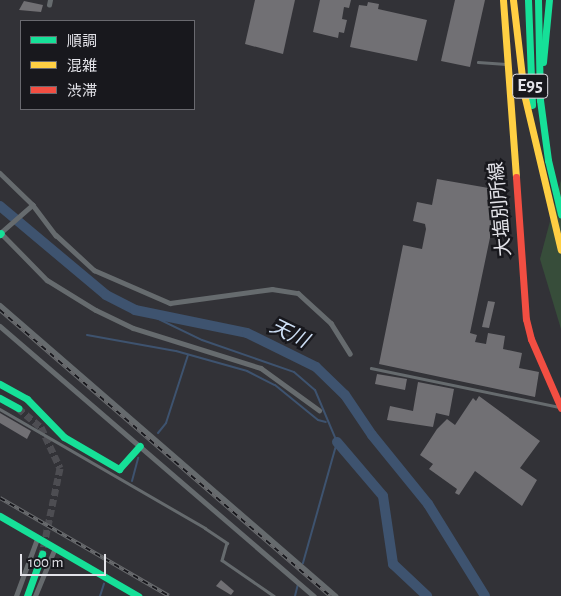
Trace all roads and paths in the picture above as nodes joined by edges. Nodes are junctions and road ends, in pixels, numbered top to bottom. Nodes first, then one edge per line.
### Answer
1 (503, 0) edge
2 (513, 0) edge
3 (528, 0) edge
4 (537, 0) edge
5 (549, 0) edge
6 (478, 62) dead end
7 (506, 64) junction
8 (548, 160) junction
9 (539, 161) junction
10 (0, 173) edge
11 (31, 207) junction
12 (561, 214) edge
13 (2, 232) edge
14 (561, 250) edge
15 (0, 305) edge
16 (0, 326) edge
17 (350, 354) dead end
18 (371, 368) dead end
19 (0, 384) edge
20 (0, 398) edge
21 (18, 408) tunnel mouth
22 (561, 408) edge
23 (0, 409) edge
24 (319, 410) dead end
25 (140, 446) junction
26 (0, 516) edge
27 (37, 539) junction
28 (55, 548) junction
29 (42, 554) tunnel mouth
30 (16, 596) edge
31 (26, 596) edge
32 (35, 596) edge
33 (138, 596) edge
34 (274, 596) edge
35 (314, 596) edge
36 (336, 596) edge

1 - 7 main road, 大塩別所線
2 - 9 main road
3 - 9 main road, E95
4 - 8 main road, E95
5 - 8 main road
6 - 7 lane
7 - 22 main road, 大塩別所線
8 - 12 main road, E95
9 - 14 main road, E95
10 - 11 street
11 - 13 street
11 - 17 street
13 - 24 street
15 - 36 street
16 - 25 street
18 - 22 lane
19 - 25 main road
20 - 21 main road
23 - 34 lane
25 - 35 street
26 - 27 main road
27 - 28 main road
27 - 30 street
28 - 32 street
28 - 33 main road
29 - 31 main road

